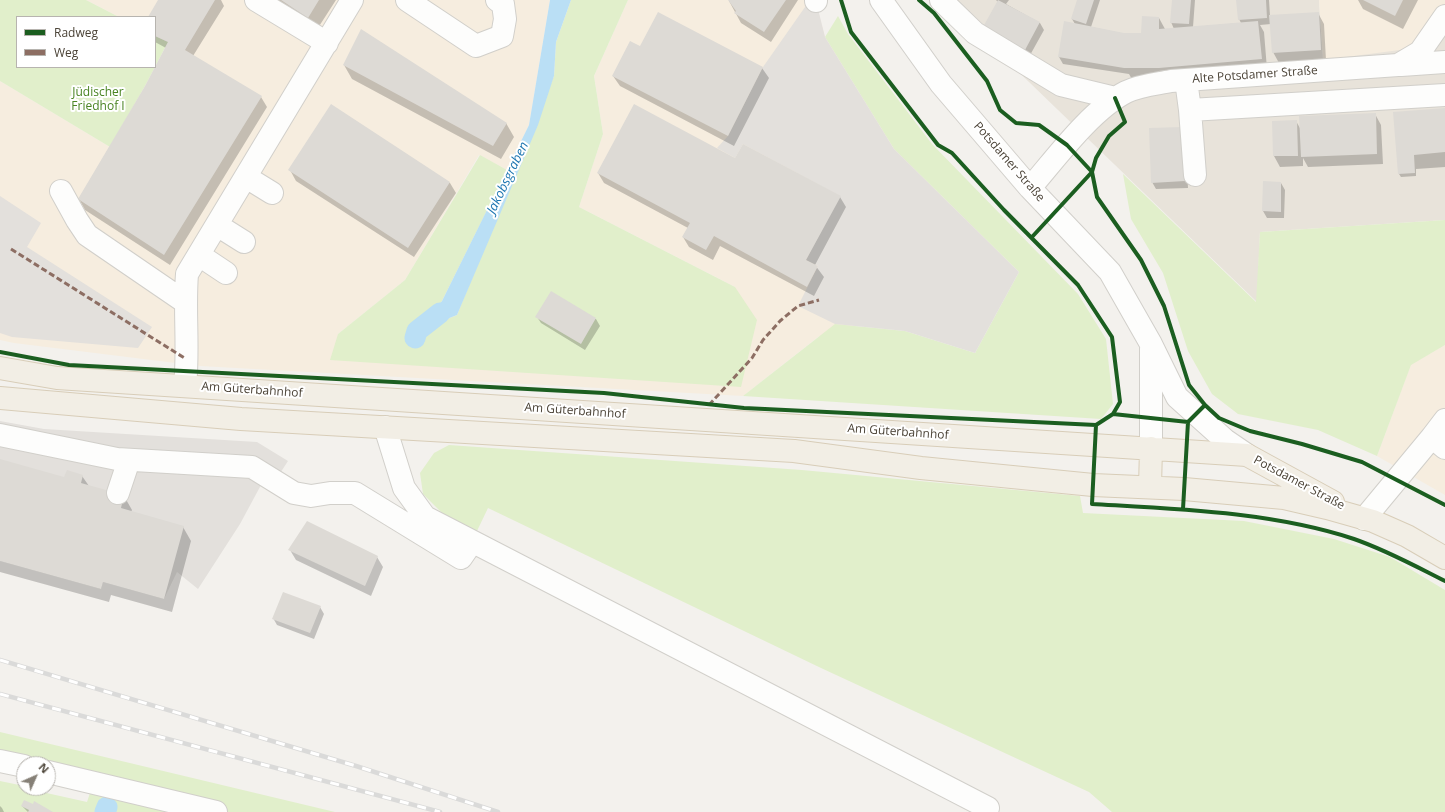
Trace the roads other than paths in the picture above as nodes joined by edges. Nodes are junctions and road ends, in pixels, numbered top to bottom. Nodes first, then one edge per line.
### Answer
1 (256, 0) edge
2 (352, 0) edge
3 (406, 0) edge
4 (497, 0) edge
5 (881, 0) edge
6 (943, 1) edge
7 (1445, 16) edge
8 (327, 44) junction
9 (1442, 58) edge
10 (1398, 65) junction
11 (1186, 80) junction
12 (1445, 95) edge
13 (1115, 98) junction
14 (1190, 110) junction
15 (1194, 175) dead end
16 (246, 177) junction
17 (1030, 188) junction
18 (61, 191) dead end
19 (272, 193) dead end
20 (217, 225) junction
21 (244, 242) dead end
22 (198, 255) junction
23 (226, 273) dead end
24 (185, 302) junction
25 (1151, 344) junction
26 (0, 368) edge
27 (185, 386) junction
28 (3, 399) edge
29 (388, 399) junction
30 (1445, 420) edge
31 (385, 427) junction
32 (0, 435) edge
33 (1438, 443) edge
34 (1151, 448) junction
35 (1247, 455) junction
36 (129, 460) junction
37 (1150, 487) junction
38 (118, 494) dead end
39 (1364, 519) junction
40 (472, 542) junction
41 (1445, 558) edge
42 (0, 761) edge
43 (16, 764) edge
44 (56, 774) edge
45 (988, 808) dead end
46 (216, 812) edge

1 - 8 street
2 - 8 street
3 - 4 street
5 - 17 street, Potsdamer Straße
6 - 13 street
7 - 10 street, Alte Potsdamer Straße
8 - 16 street
9 - 10 street, Alte Potsdamer Straße
10 - 11 street, Alte Potsdamer Straße
11 - 13 street, Alte Potsdamer Straße
11 - 14 street
12 - 14 street
13 - 17 street, Alte Potsdamer Straße
14 - 15 street
16 - 19 street
16 - 20 street
17 - 25 street, Potsdamer Straße
18 - 24 street
20 - 21 street
20 - 22 street
22 - 23 street
22 - 24 street
24 - 27 street
25 - 34 street, Potsdamer Straße
25 - 35 street
26 - 27 main road, Am Güterbahnhof
27 - 29 main road, Am Güterbahnhof
28 - 31 main road
29 - 31 main road
29 - 34 main road, Am Güterbahnhof
30 - 33 street
31 - 37 main road
31 - 40 street
32 - 36 street
33 - 39 street
34 - 35 main road, Potsdamer Straße
34 - 37 main road
35 - 39 main road, Potsdamer Straße
36 - 38 street
36 - 40 street
37 - 39 main road, Potsdamer Straße
39 - 41 main road, Potsdamer Straße
40 - 45 street
42 - 43 street
44 - 46 street

